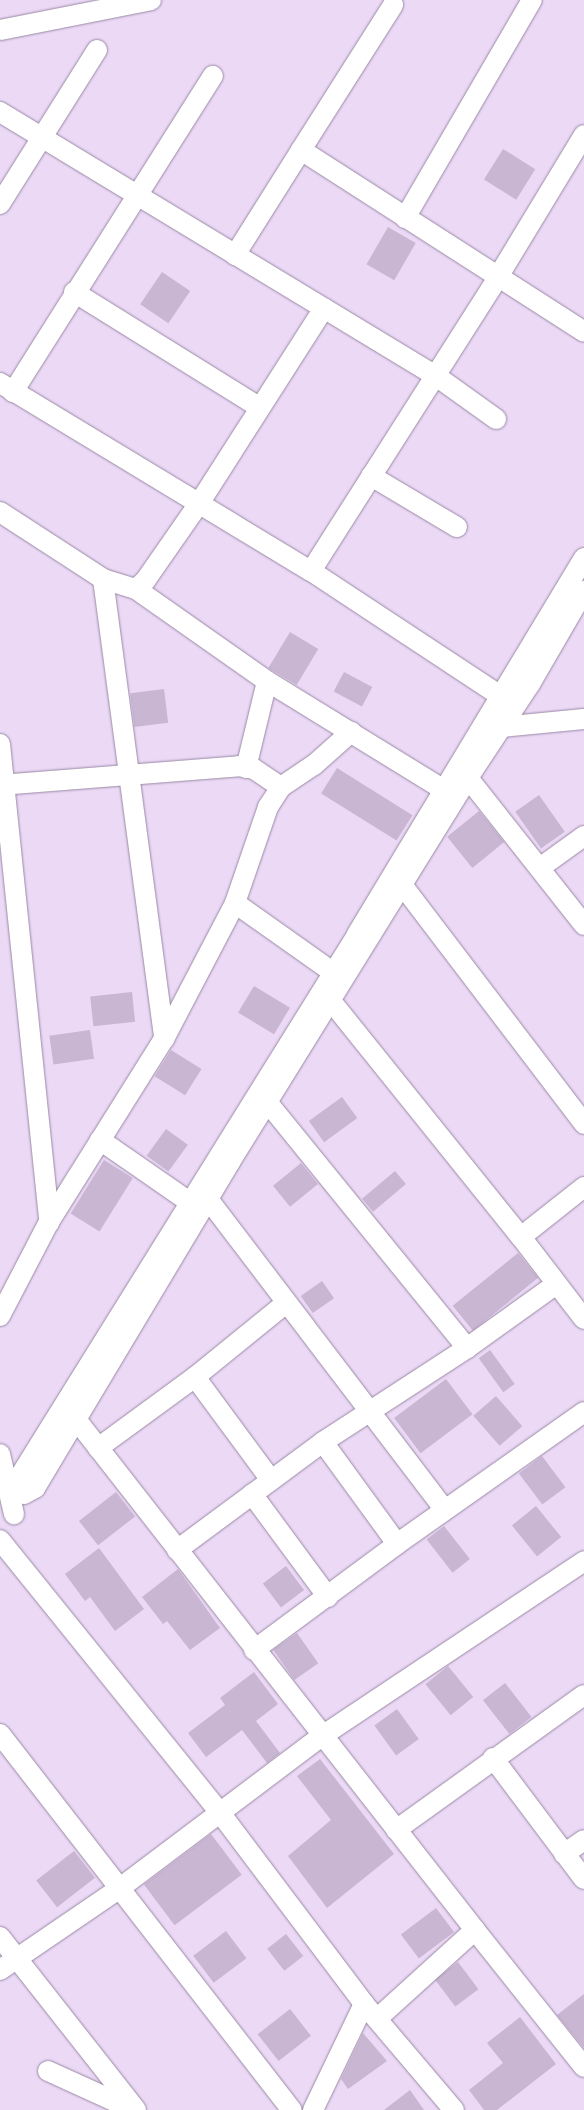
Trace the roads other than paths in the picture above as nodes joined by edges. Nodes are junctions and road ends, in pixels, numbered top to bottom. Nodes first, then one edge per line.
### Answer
1 (151, 0) edge
2 (532, 0) edge
3 (394, 5) dead end
4 (0, 30) edge
5 (97, 50) dead end
6 (213, 76) dead end
7 (0, 112) edge
8 (584, 135) edge
9 (41, 138) junction
10 (301, 150) junction
11 (138, 196) junction
12 (0, 204) edge
13 (404, 218) junction
14 (235, 255) junction
15 (498, 277) junction
16 (74, 292) junction
17 (324, 308) junction
18 (584, 332) edge
19 (436, 376) junction
20 (7, 388) edge
21 (260, 408) junction
22 (496, 419) dead end
23 (371, 476) junction
24 (200, 502) junction
25 (0, 512) edge
26 (457, 527) dead end
27 (584, 558) edge
28 (311, 571) junction
29 (103, 579) junction
30 (136, 589) junction
31 (584, 591) edge
32 (267, 681) junction
33 (508, 700) junction
34 (584, 719) edge
35 (494, 723) junction
36 (352, 732) junction
37 (0, 744) edge
38 (246, 768) junction
39 (127, 773) junction
40 (468, 778) junction
41 (2, 785) edge
42 (281, 787) junction
43 (444, 790) junction
44 (584, 836) edge
45 (541, 867) junction
46 (403, 886) junction
47 (235, 903) junction
48 (584, 925) edge
49 (334, 973) junction
50 (331, 1001) junction
51 (164, 1039) junction
52 (268, 1103) junction
53 (584, 1124) edge
54 (100, 1140) junction
55 (584, 1187) edge
56 (199, 1201) junction
57 (49, 1222) junction
58 (521, 1237) junction
59 (555, 1285) junction
60 (286, 1303) junction
61 (0, 1316) edge
62 (584, 1319) edge
63 (467, 1348) junction
64 (195, 1377) junction
65 (370, 1410) junction
66 (584, 1412) edge
67 (75, 1418) junction
68 (323, 1442) junction
69 (98, 1448) junction
70 (0, 1454) edge
71 (271, 1480) junction
72 (24, 1494) junction
73 (252, 1494) junction
74 (444, 1509) junction
75 (14, 1514) junction
76 (0, 1535) edge
77 (0, 1540) edge
78 (397, 1544) junction
79 (177, 1550) junction
80 (584, 1561) edge
81 (328, 1597) junction
82 (254, 1650) junction
83 (584, 1695) edge
84 (0, 1734) edge
85 (322, 1736) junction
86 (493, 1758) junction
87 (221, 1814) junction
88 (396, 1830) junction
89 (584, 1840) edge
90 (564, 1854) junction
91 (584, 1879) edge
92 (120, 1888) junction
93 (474, 1930) junction
94 (0, 1938) edge
95 (8, 1964) edge
96 (364, 2004) junction
97 (378, 2018) junction
98 (584, 2067) edge
99 (48, 2071) dead end
100 (135, 2110) edge
101 (292, 2110) edge
102 (313, 2110) edge
103 (454, 2110) edge

1 - 4 street
2 - 13 street
3 - 10 street
5 - 9 street
6 - 11 street
7 - 9 street
8 - 15 street
9 - 11 street
9 - 12 street
10 - 13 street
10 - 14 street
11 - 14 street
11 - 16 street
13 - 15 street
14 - 17 street
15 - 18 street
15 - 19 street
16 - 20 street
16 - 21 street
17 - 19 street
17 - 21 street
19 - 22 street
19 - 23 street
20 - 24 street
21 - 24 street
23 - 26 street
23 - 28 street
24 - 28 street
24 - 30 street
25 - 29 street
27 - 33 street
28 - 33 street
29 - 30 street
29 - 39 street
30 - 32 street
31 - 33 street
32 - 36 street
32 - 38 street
33 - 35 street
34 - 35 street
35 - 40 street
35 - 43 street
36 - 42 street
36 - 43 street
37 - 41 street
38 - 39 street
38 - 42 street
39 - 41 street
39 - 51 street
40 - 45 street
40 - 46 street
41 - 57 street
42 - 47 street
43 - 49 street
44 - 45 street
45 - 48 street
46 - 50 street
46 - 53 street
47 - 49 street
47 - 51 street
49 - 56 street
50 - 52 street
50 - 58 street
51 - 54 street
52 - 56 street
52 - 63 street
54 - 56 street
54 - 57 street
55 - 58 street
56 - 60 street
56 - 67 street
56 - 72 street
57 - 61 street
58 - 59 street
59 - 62 street
59 - 63 street
60 - 64 street
60 - 65 street
63 - 65 street
64 - 69 street
64 - 71 street
65 - 68 street
65 - 74 street
66 - 74 street
67 - 69 street
67 - 72 street
68 - 71 street
68 - 78 street
69 - 79 street
70 - 75 street
71 - 73 street
72 - 75 street
73 - 79 street
73 - 81 street
74 - 78 street
75 - 76 street
77 - 87 street
78 - 81 street
79 - 82 street
80 - 85 street
81 - 82 street
82 - 85 street
83 - 86 street
84 - 92 street
85 - 87 street
85 - 88 street
86 - 88 street
86 - 90 street
87 - 92 street
87 - 96 street
88 - 93 street
89 - 90 street
90 - 91 street
92 - 95 street
92 - 101 street
93 - 97 street
93 - 98 street
94 - 95 street
95 - 100 street
96 - 97 street
96 - 102 street
97 - 103 street
99 - 100 street

